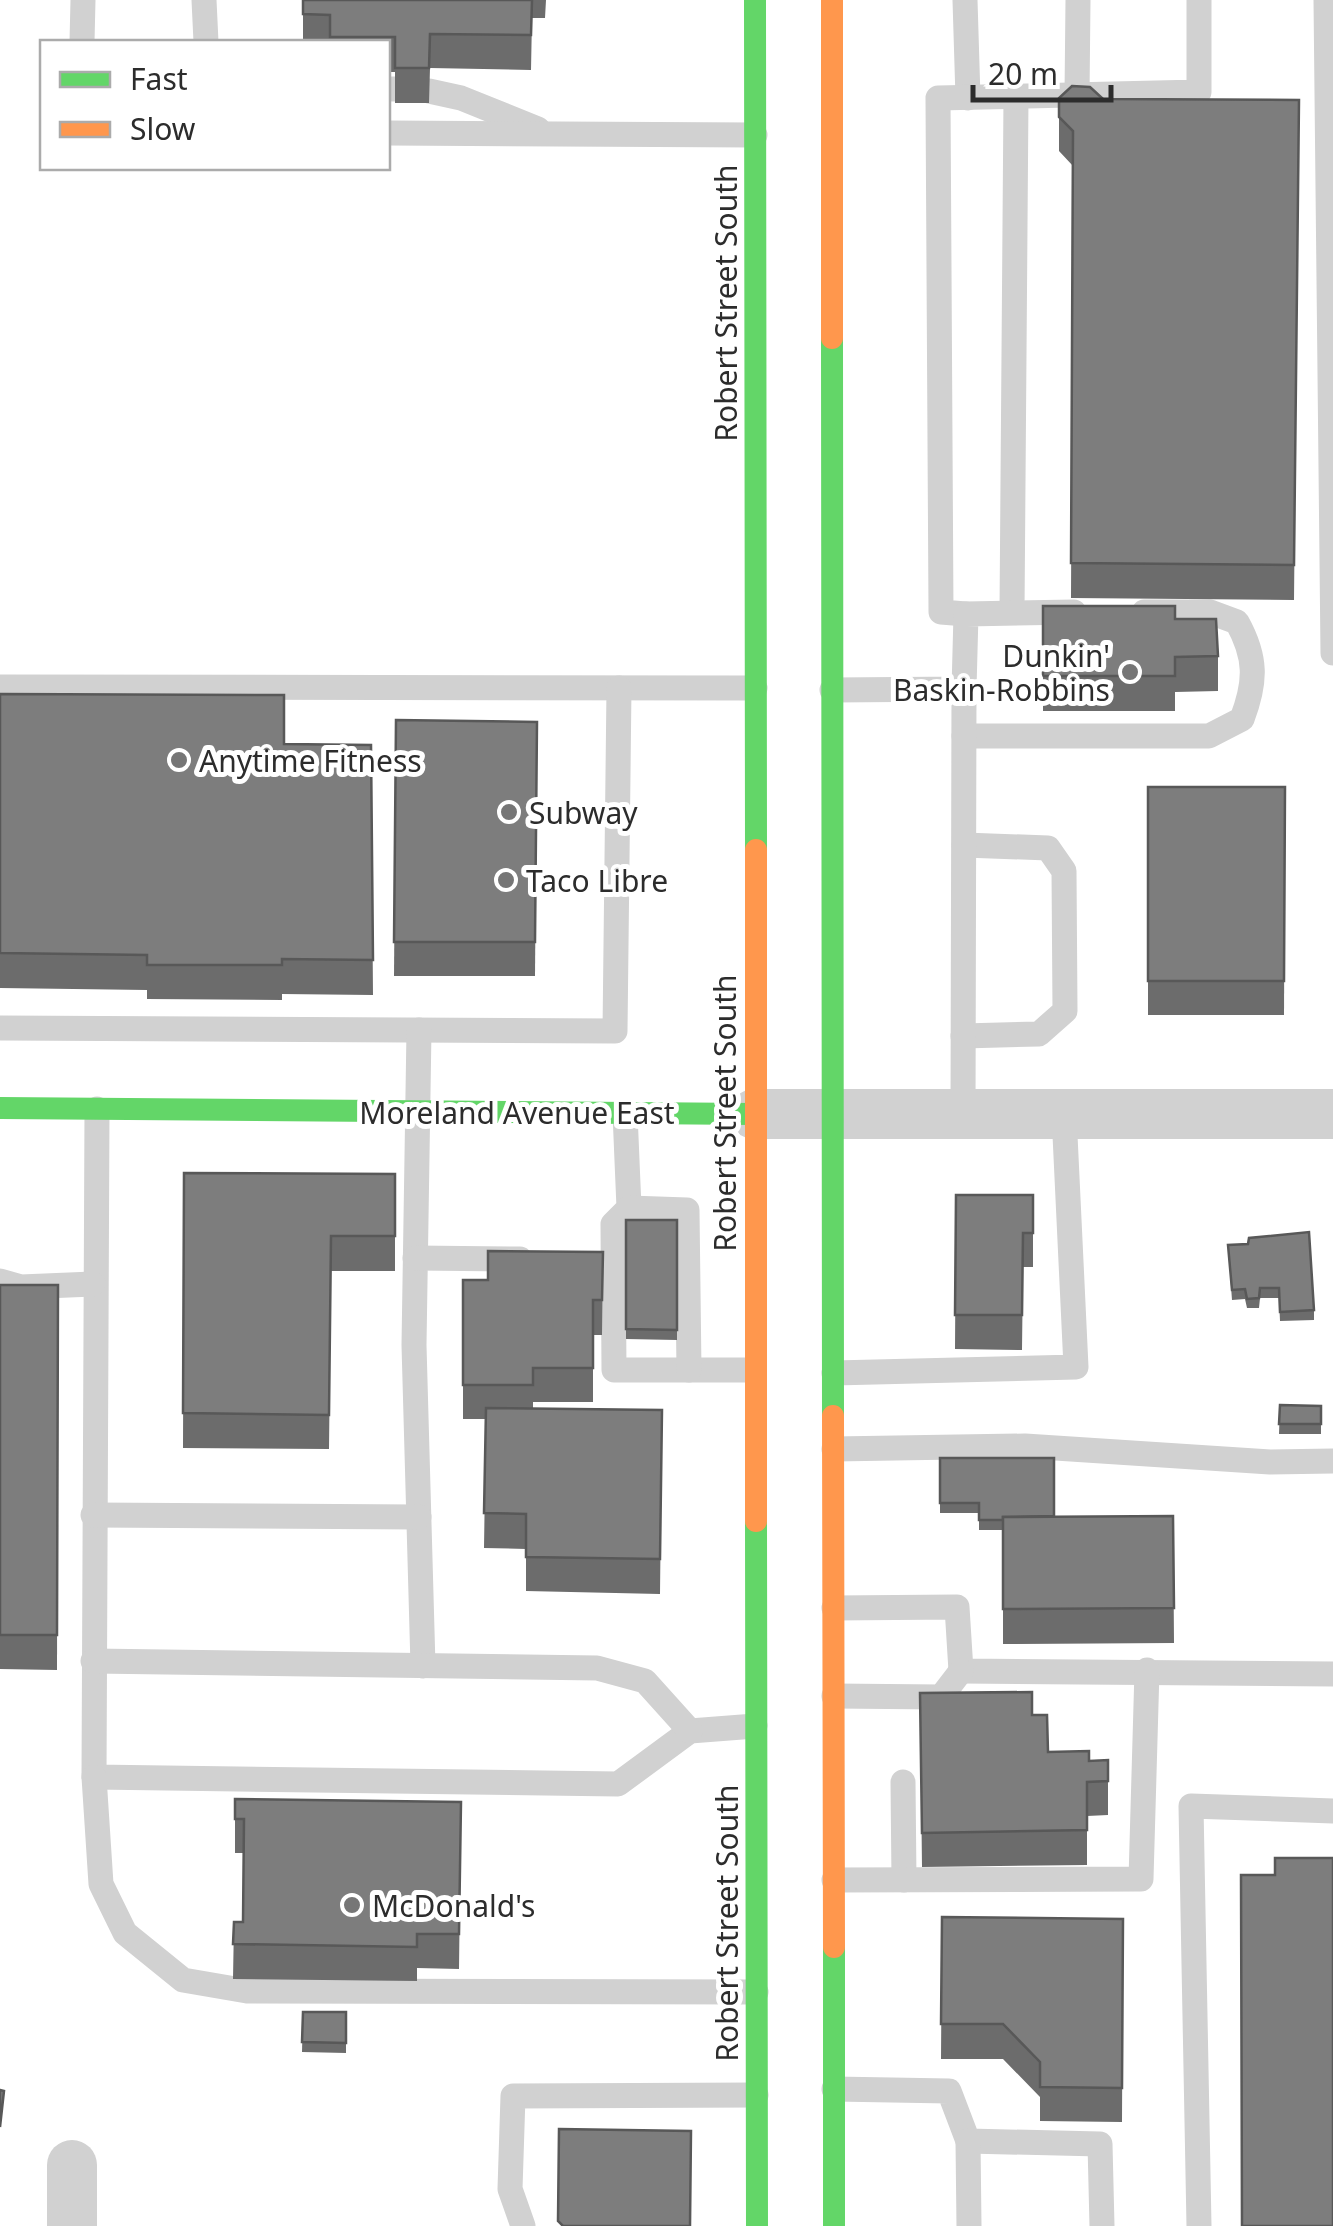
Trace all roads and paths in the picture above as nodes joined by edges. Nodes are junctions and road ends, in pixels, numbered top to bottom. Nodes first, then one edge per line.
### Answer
1 (82, 0) edge
2 (204, 0) edge
3 (755, 0) edge
4 (832, 0) edge
5 (965, 0) edge
6 (1078, 0) edge
7 (1199, 0) edge
8 (1326, 0) edge
9 (82, 40) edge
10 (206, 40) edge
11 (429, 91) edge
12 (1077, 95) junction
13 (1016, 97) junction
14 (968, 98) junction
15 (390, 132) edge
16 (550, 134) junction
17 (755, 135) junction
18 (1012, 612) junction
19 (954, 613) junction
20 (1333, 653) edge
21 (0, 687) edge
22 (619, 688) junction
23 (755, 688) junction
24 (964, 689) junction
25 (832, 690) junction
26 (964, 736) junction
27 (964, 845) junction
28 (0, 1028) edge
29 (419, 1030) junction
30 (963, 1036) junction
31 (0, 1108) edge
32 (97, 1109) junction
33 (418, 1111) junction
34 (626, 1112) junction
35 (754, 1114) junction
36 (833, 1114) junction
37 (1064, 1114) junction
38 (1333, 1114) edge
39 (963, 1116) junction
40 (629, 1208) junction
41 (415, 1258) junction
42 (554, 1260) edge
43 (0, 1280) edge
44 (93, 1284) junction
45 (689, 1370) junction
46 (754, 1370) junction
47 (834, 1373) junction
48 (834, 1448) junction
49 (1333, 1461) edge
50 (93, 1515) junction
51 (419, 1517) junction
52 (834, 1608) junction
53 (93, 1661) junction
54 (423, 1666) junction
55 (961, 1670) junction
56 (1147, 1670) junction
57 (1333, 1674) edge
58 (834, 1696) junction
59 (755, 1726) junction
60 (690, 1731) junction
61 (94, 1777) junction
62 (903, 1782) dead end
63 (1333, 1812) edge
64 (834, 1880) junction
65 (904, 1880) junction
66 (756, 1992) junction
67 (834, 2089) junction
68 (756, 2094) junction
69 (968, 2141) junction
70 (72, 2165) dead end
71 (72, 2226) edge
72 (523, 2226) edge
73 (756, 2226) edge
74 (834, 2226) edge
75 (969, 2226) edge
76 (1102, 2226) edge
77 (1199, 2226) edge

1 - 9 lane
2 - 10 lane
3 - 17 main road, Robert Street South
4 - 25 main road
5 - 14 lane
6 - 12 lane
7 - 12 lane
8 - 20 lane
11 - 16 lane
12 - 13 lane
13 - 14 lane
13 - 18 lane
14 - 19 lane
15 - 16 lane
16 - 17 lane
17 - 23 main road, Robert Street South
18 - 19 lane
18 - 26 lane
19 - 24 lane
21 - 22 lane
22 - 23 lane
22 - 29 lane
23 - 35 main road, Robert Street South
24 - 25 lane
24 - 26 lane
25 - 36 main road
26 - 27 lane
27 - 30 lane
27 - 30 lane
28 - 29 lane
29 - 33 lane
30 - 39 lane
31 - 32 main road, Moreland Avenue East
32 - 33 main road, Moreland Avenue East
32 - 44 lane
33 - 34 main road, Moreland Avenue East
33 - 41 lane
34 - 35 main road, Moreland Avenue East
34 - 40 lane
35 - 36 street, Moreland Avenue East
35 - 46 main road, Robert Street South
36 - 39 street, Moreland Avenue East
36 - 47 main road
37 - 38 street, Moreland Avenue East
37 - 39 street, Moreland Avenue East
37 - 47 lane
40 - 45 lane
40 - 45 lane
41 - 42 lane
41 - 51 lane
43 - 44 lane
44 - 50 lane
45 - 46 lane
46 - 59 main road, Robert Street South
47 - 48 main road
48 - 49 lane
48 - 52 main road
50 - 51 lane
50 - 53 lane
51 - 54 lane
52 - 55 lane
52 - 58 main road
53 - 54 lane
53 - 61 lane
54 - 60 lane
55 - 56 lane
55 - 58 lane
56 - 57 lane
56 - 65 lane
58 - 64 main road
59 - 60 lane
59 - 66 main road, Robert Street South
60 - 61 lane
61 - 66 lane
62 - 65 lane
63 - 77 lane
64 - 65 lane
64 - 67 main road
66 - 68 main road, Robert Street South
67 - 69 lane
67 - 74 main road
68 - 72 lane
68 - 73 main road, Robert Street South
69 - 75 lane
69 - 76 lane
70 - 71 street

